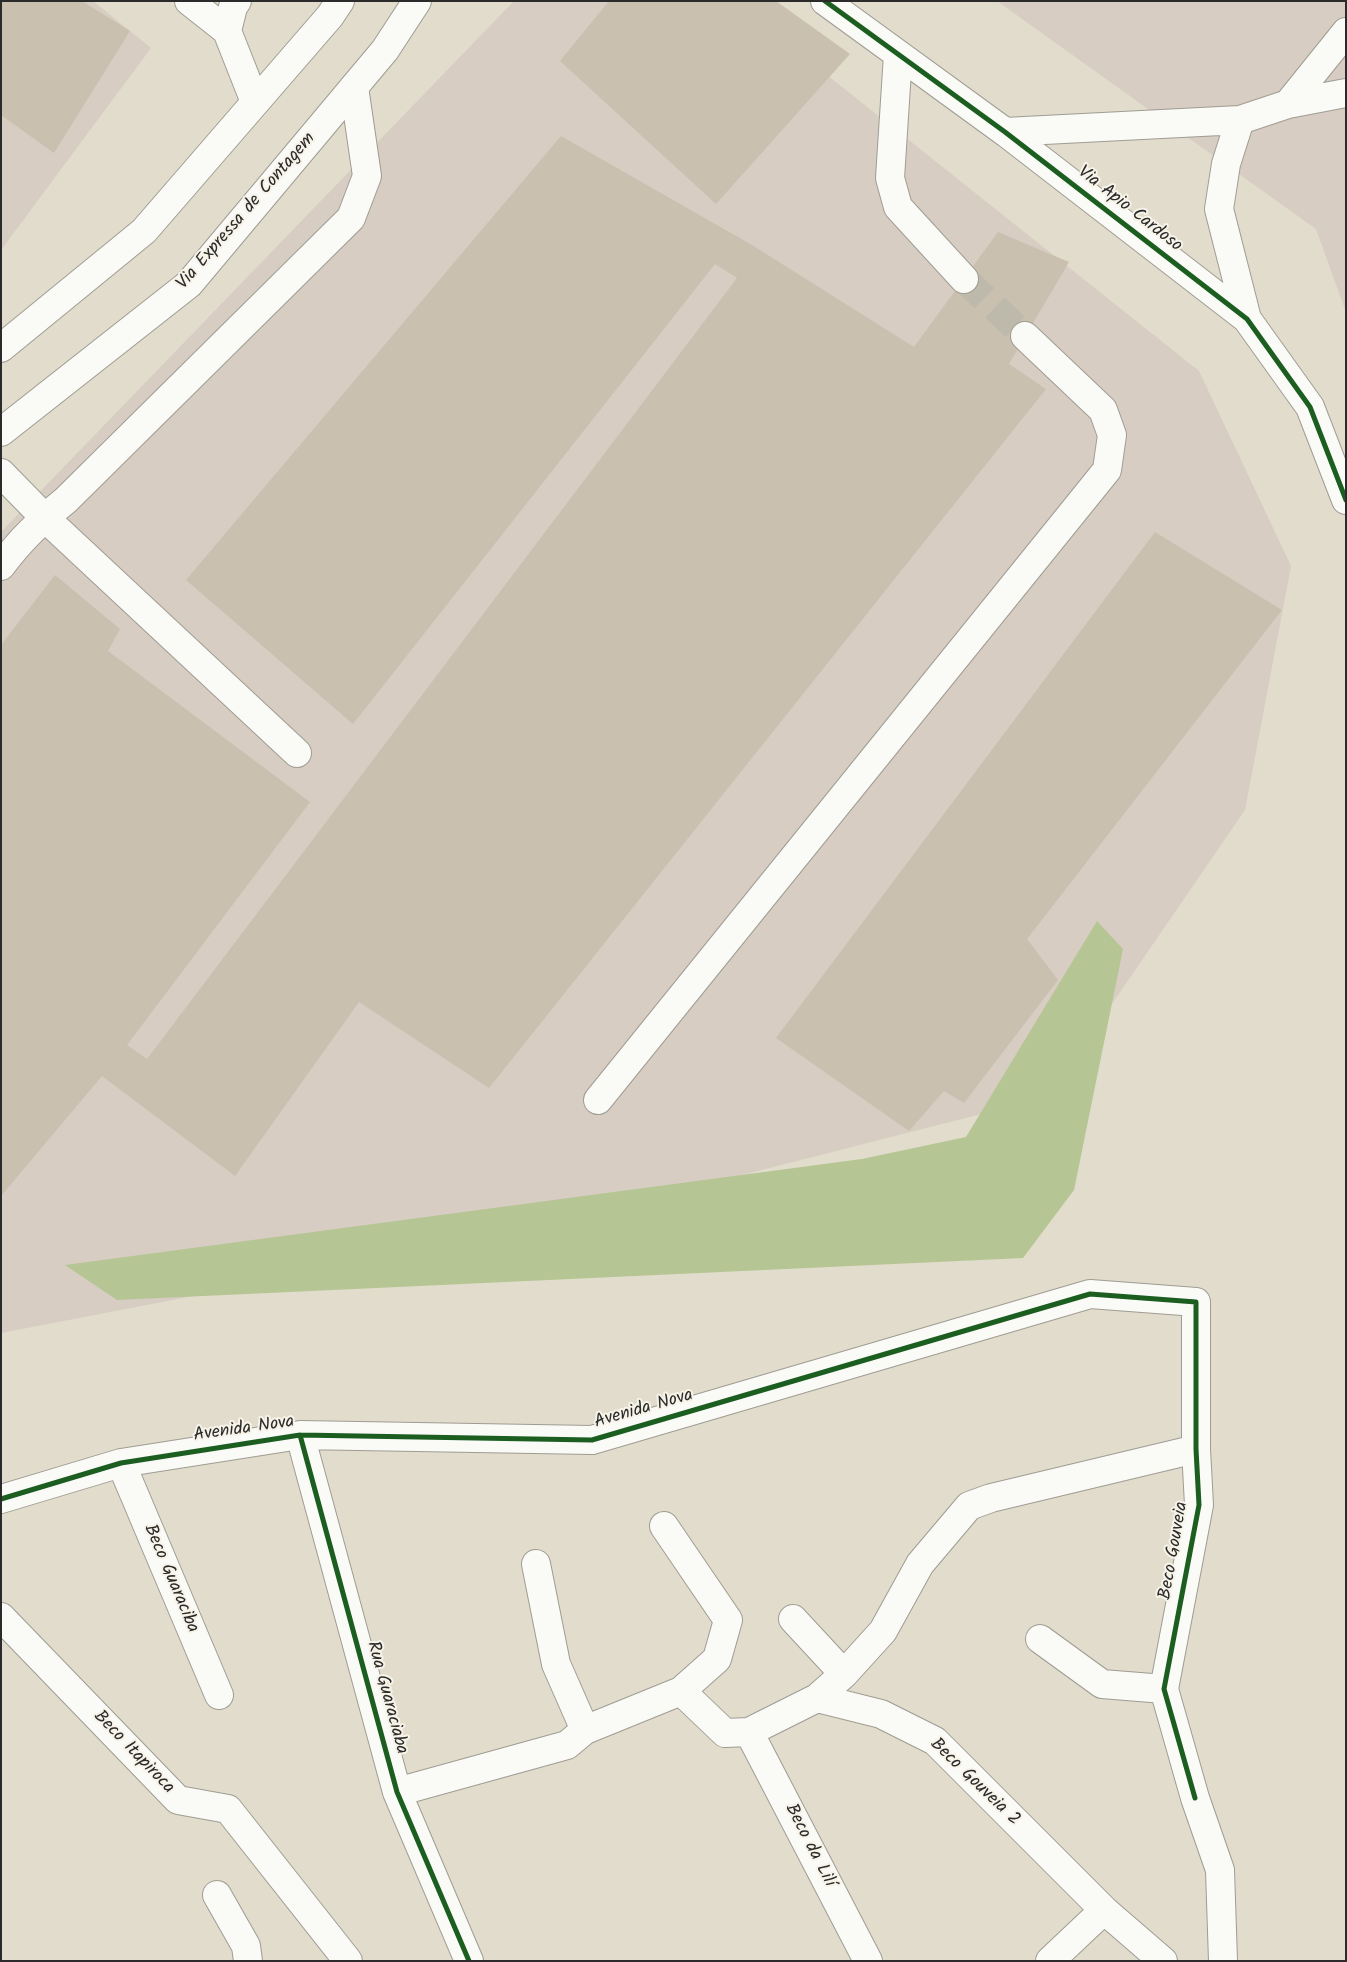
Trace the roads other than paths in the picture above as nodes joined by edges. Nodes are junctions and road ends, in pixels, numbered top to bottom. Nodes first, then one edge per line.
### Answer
1 (189, 1) edge
2 (237, 1) edge
3 (340, 1) edge
4 (417, 1) edge
5 (826, 1) edge
6 (227, 31) junction
7 (1346, 32) edge
8 (898, 55) junction
9 (354, 87) junction
10 (1346, 93) edge
11 (256, 102) junction
12 (1288, 104) junction
13 (1240, 120) junction
14 (1005, 132) junction
15 (964, 279) tunnel mouth
16 (1247, 319) junction
17 (1025, 336) tunnel mouth
18 (1, 348) edge
19 (1, 432) edge
20 (1, 473) edge
21 (1346, 500) edge
22 (44, 517) junction
23 (1, 566) edge
24 (297, 753) dead end
25 (598, 1100) dead end
26 (1196, 1302) joint
27 (300, 1435) junction
28 (1196, 1449) junction
29 (121, 1463) junction
30 (1, 1499) edge
31 (664, 1526) dead end
32 (536, 1564) dead end
33 (1, 1617) edge
34 (793, 1619) dead end
35 (1040, 1639) dead end
36 (844, 1674) junction
37 (1164, 1689) junction
38 (681, 1691) junction
39 (220, 1695) dead end
40 (817, 1698) junction
41 (585, 1730) junction
42 (749, 1732) junction
43 (397, 1792) junction
44 (218, 1895) dead end
45 (1104, 1910) junction
46 (248, 1961) edge
47 (348, 1961) edge
48 (469, 1961) edge
49 (868, 1961) edge
50 (1050, 1961) edge
51 (1163, 1961) edge
52 (1223, 1961) edge

1 - 6 main road
2 - 6 main road
3 - 11 main road
4 - 9 main road, Via Expressa de Contagem
5 - 8 main road, Via Apio Cardoso
6 - 11 main road
7 - 12 main road
8 - 14 main road, Via Apio Cardoso
8 - 15 main road
9 - 19 main road, Via Expressa de Contagem
9 - 22 main road
10 - 12 main road
11 - 18 main road
12 - 13 main road
13 - 14 main road
13 - 16 main road
14 - 16 main road, Via Apio Cardoso
16 - 21 main road, Via Apio Cardoso
17 - 25 main road
20 - 22 main road
22 - 23 main road
22 - 24 main road
26 - 27 main road, Avenida Nova
26 - 28 main road, Beco Gouveia
27 - 29 main road, Avenida Nova
27 - 43 main road, Rua Guaraciaba
28 - 36 main road
28 - 37 main road, Beco Gouveia
29 - 30 main road, Avenida Nova
29 - 39 main road, Beco Guaraciba
31 - 38 main road
32 - 41 main road
33 - 47 main road, Beco Itapiroca
34 - 36 main road
35 - 37 main road
36 - 40 main road
37 - 52 main road, Beco Gouveia
38 - 41 main road
38 - 42 main road
40 - 42 main road
40 - 45 main road, Beco Gouveia 2
41 - 43 main road
42 - 49 main road, Beco da Lilí
43 - 48 main road, Rua Guaraciaba
44 - 46 main road
45 - 50 main road
45 - 51 main road, Beco Gouveia 2

